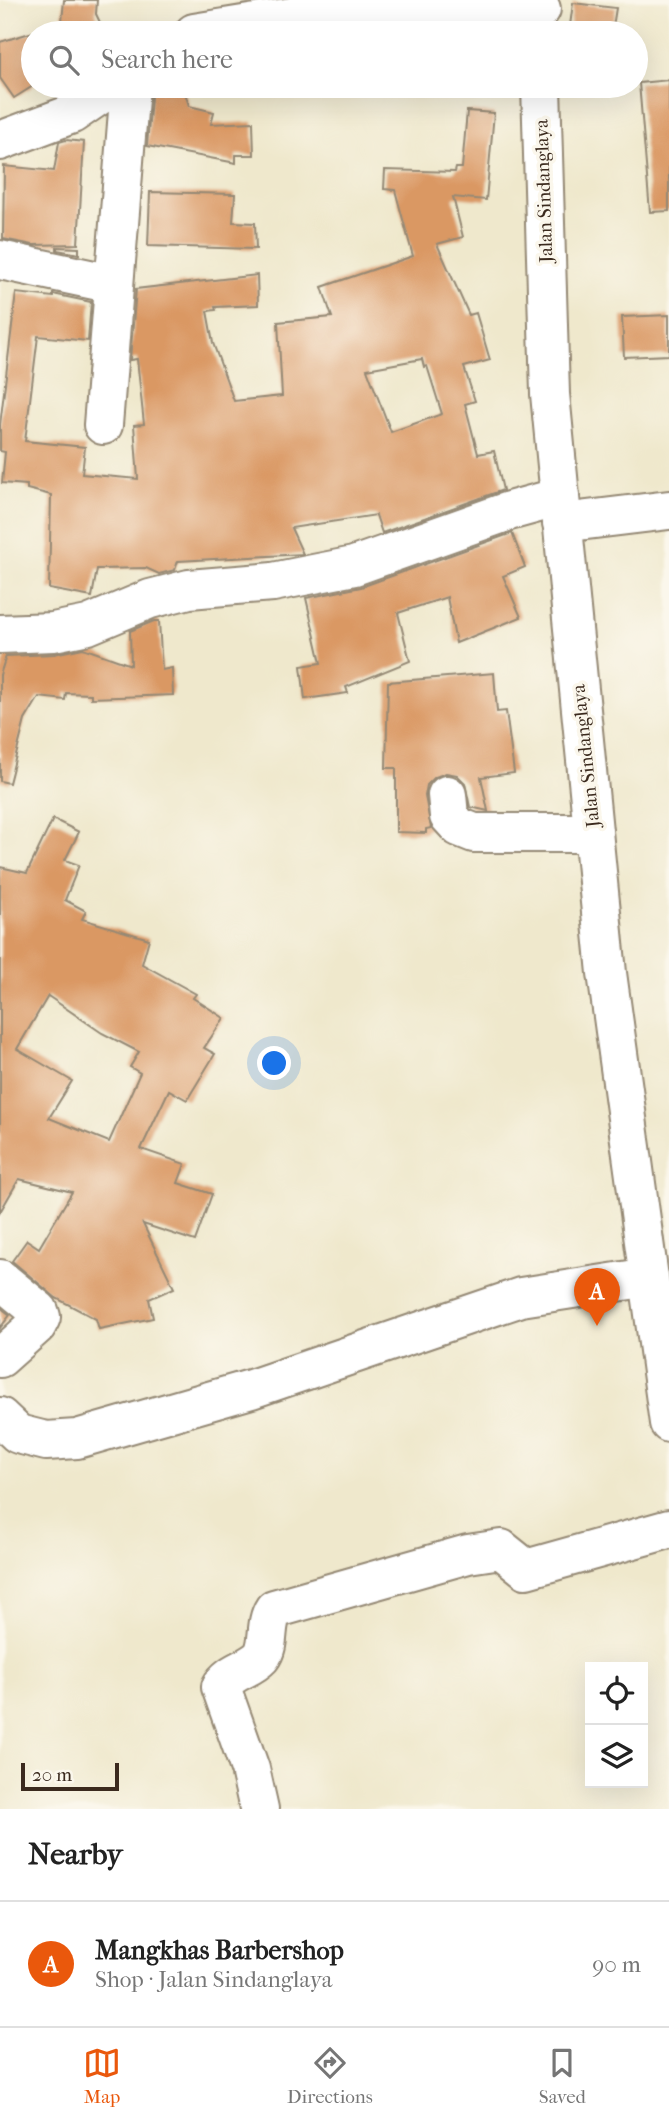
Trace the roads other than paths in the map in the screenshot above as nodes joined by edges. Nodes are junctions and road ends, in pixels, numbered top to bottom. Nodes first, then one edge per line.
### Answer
1 (463, 0) edge
2 (426, 5) junction
3 (541, 14) edge
4 (269, 21) edge
5 (95, 98) edge
6 (129, 98) edge
7 (541, 98) edge
8 (1, 145) edge
9 (0, 260) edge
10 (114, 284) junction
11 (103, 425) dead end
12 (561, 510) junction
13 (669, 510) edge
14 (0, 634) edge
15 (447, 795) dead end
16 (593, 833) junction
17 (649, 1276) junction
18 (0, 1279) edge
19 (0, 1358) edge
20 (0, 1417) edge
21 (669, 1423) edge
22 (669, 1530) edge
23 (259, 1809) edge

1 - 2 street
2 - 3 street
2 - 4 street
5 - 8 street
6 - 10 street
7 - 12 street, Jalan Sindanglaya
9 - 10 street
10 - 11 street
12 - 13 street
12 - 14 street
12 - 16 street, Jalan Sindanglaya
15 - 16 street
16 - 17 street, Jalan Sindanglaya
17 - 20 street
17 - 21 street, Jalan Sindanglaya
18 - 19 street
22 - 23 street

